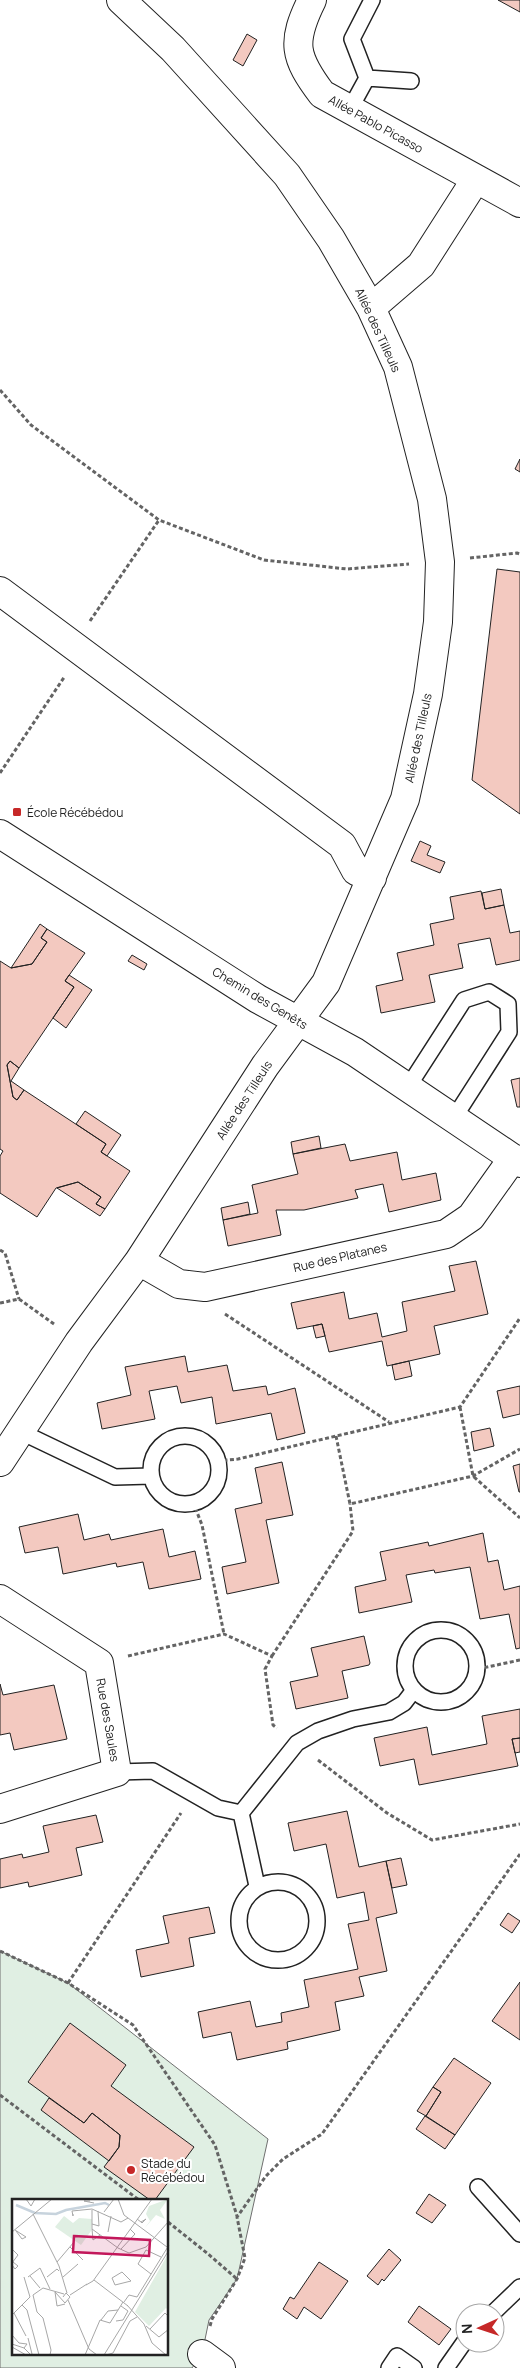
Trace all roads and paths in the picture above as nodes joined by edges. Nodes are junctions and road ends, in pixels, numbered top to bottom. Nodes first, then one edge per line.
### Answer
1 (121, 0) edge
2 (312, 0) edge
3 (372, 0) edge
4 (367, 78) junction
5 (411, 81) dead end
6 (350, 109) junction
7 (476, 179) junction
8 (520, 203) edge
9 (371, 308) junction
10 (0, 390) edge
11 (520, 554) edge
12 (440, 562) junction
13 (0, 591) edge
14 (0, 834) edge
15 (372, 878) junction
16 (299, 1022) junction
17 (408, 1087) junction
18 (454, 1118) junction
19 (516, 1160) edge
20 (0, 1250) edge
21 (139, 1260) junction
22 (19, 1299) junction
23 (0, 1303) edge
24 (220, 1311) dead end
25 (520, 1318) edge
26 (79, 1342) junction
27 (460, 1407) junction
28 (389, 1423) junction
29 (19, 1431) junction
30 (336, 1436) junction
31 (520, 1449) edge
32 (217, 1461) junction
33 (0, 1462) edge
34 (151, 1476) junction
35 (473, 1476) junction
36 (193, 1502) junction
37 (350, 1504) junction
38 (520, 1518) edge
39 (0, 1599) edge
40 (224, 1634) junction
41 (272, 1656) junction
42 (520, 1660) edge
43 (99, 1663) junction
44 (478, 1669) junction
45 (414, 1690) junction
46 (297, 1743) junction
47 (117, 1772) junction
48 (194, 1795) junction
49 (0, 1809) edge
50 (241, 1813) junction
51 (520, 1824) edge
52 (520, 1854) edge
53 (257, 1886) junction
54 (0, 1951) edge
55 (68, 1983) junction
56 (0, 2095) edge
57 (478, 2188) dead end
58 (138, 2199) edge
59 (237, 2217) junction
60 (169, 2223) edge
61 (520, 2234) edge
62 (237, 2279) junction
63 (520, 2287) edge
64 (503, 2303) edge
65 (457, 2353) edge
66 (212, 2361) edge
67 (389, 2368) edge
68 (414, 2368) edge
69 (446, 2368) edge

1 - 9 street, Allée des Tilleuls
2 - 6 street, Allée Pablo Picasso
3 - 4 lane
4 - 5 lane
4 - 6 lane
6 - 7 street, Allée Pablo Picasso
7 - 8 street, Allée Pablo Picasso
7 - 9 street
9 - 12 street, Allée des Tilleuls
10 - 12 path
11 - 12 path
12 - 15 street, Allée des Tilleuls
13 - 15 street
14 - 16 street, Chemin des Genêts
15 - 16 street, Allée des Tilleuls
16 - 17 street, Chemin des Genêts
16 - 21 street, Allée des Tilleuls
17 - 18 street, Chemin des Genêts
17 - 18 lane
18 - 19 street, Chemin des Genêts
19 - 21 street, Rue des Platanes
20 - 22 path
21 - 26 street, Allée des Tilleuls
22 - 23 path
22 - 26 path
24 - 28 path
25 - 27 path
26 - 29 street, Allée des Tilleuls
27 - 28 path
27 - 35 path
28 - 30 path
29 - 33 street, Allée des Tilleuls
29 - 34 lane
30 - 32 path
30 - 37 path
31 - 35 path
32 - 34 lane
32 - 36 lane
34 - 36 lane
35 - 37 path
35 - 38 path
36 - 40 path
37 - 41 path
39 - 43 street, Rue des Saules
40 - 41 path
40 - 43 path
41 - 46 path
42 - 44 path
43 - 47 street, Rue des Saules
44 - 45 lane
44 - 45 lane
45 - 46 lane
46 - 50 lane
46 - 51 path
47 - 48 lane
47 - 49 street, Rue des Saules
48 - 50 lane
48 - 55 path
50 - 53 lane
52 - 59 path
53 - 53 lane
54 - 55 path
55 - 59 path
56 - 58 path
57 - 61 lane
59 - 62 path
60 - 62 path
62 - 66 path
63 - 64 lane
65 - 69 lane
67 - 68 lane

